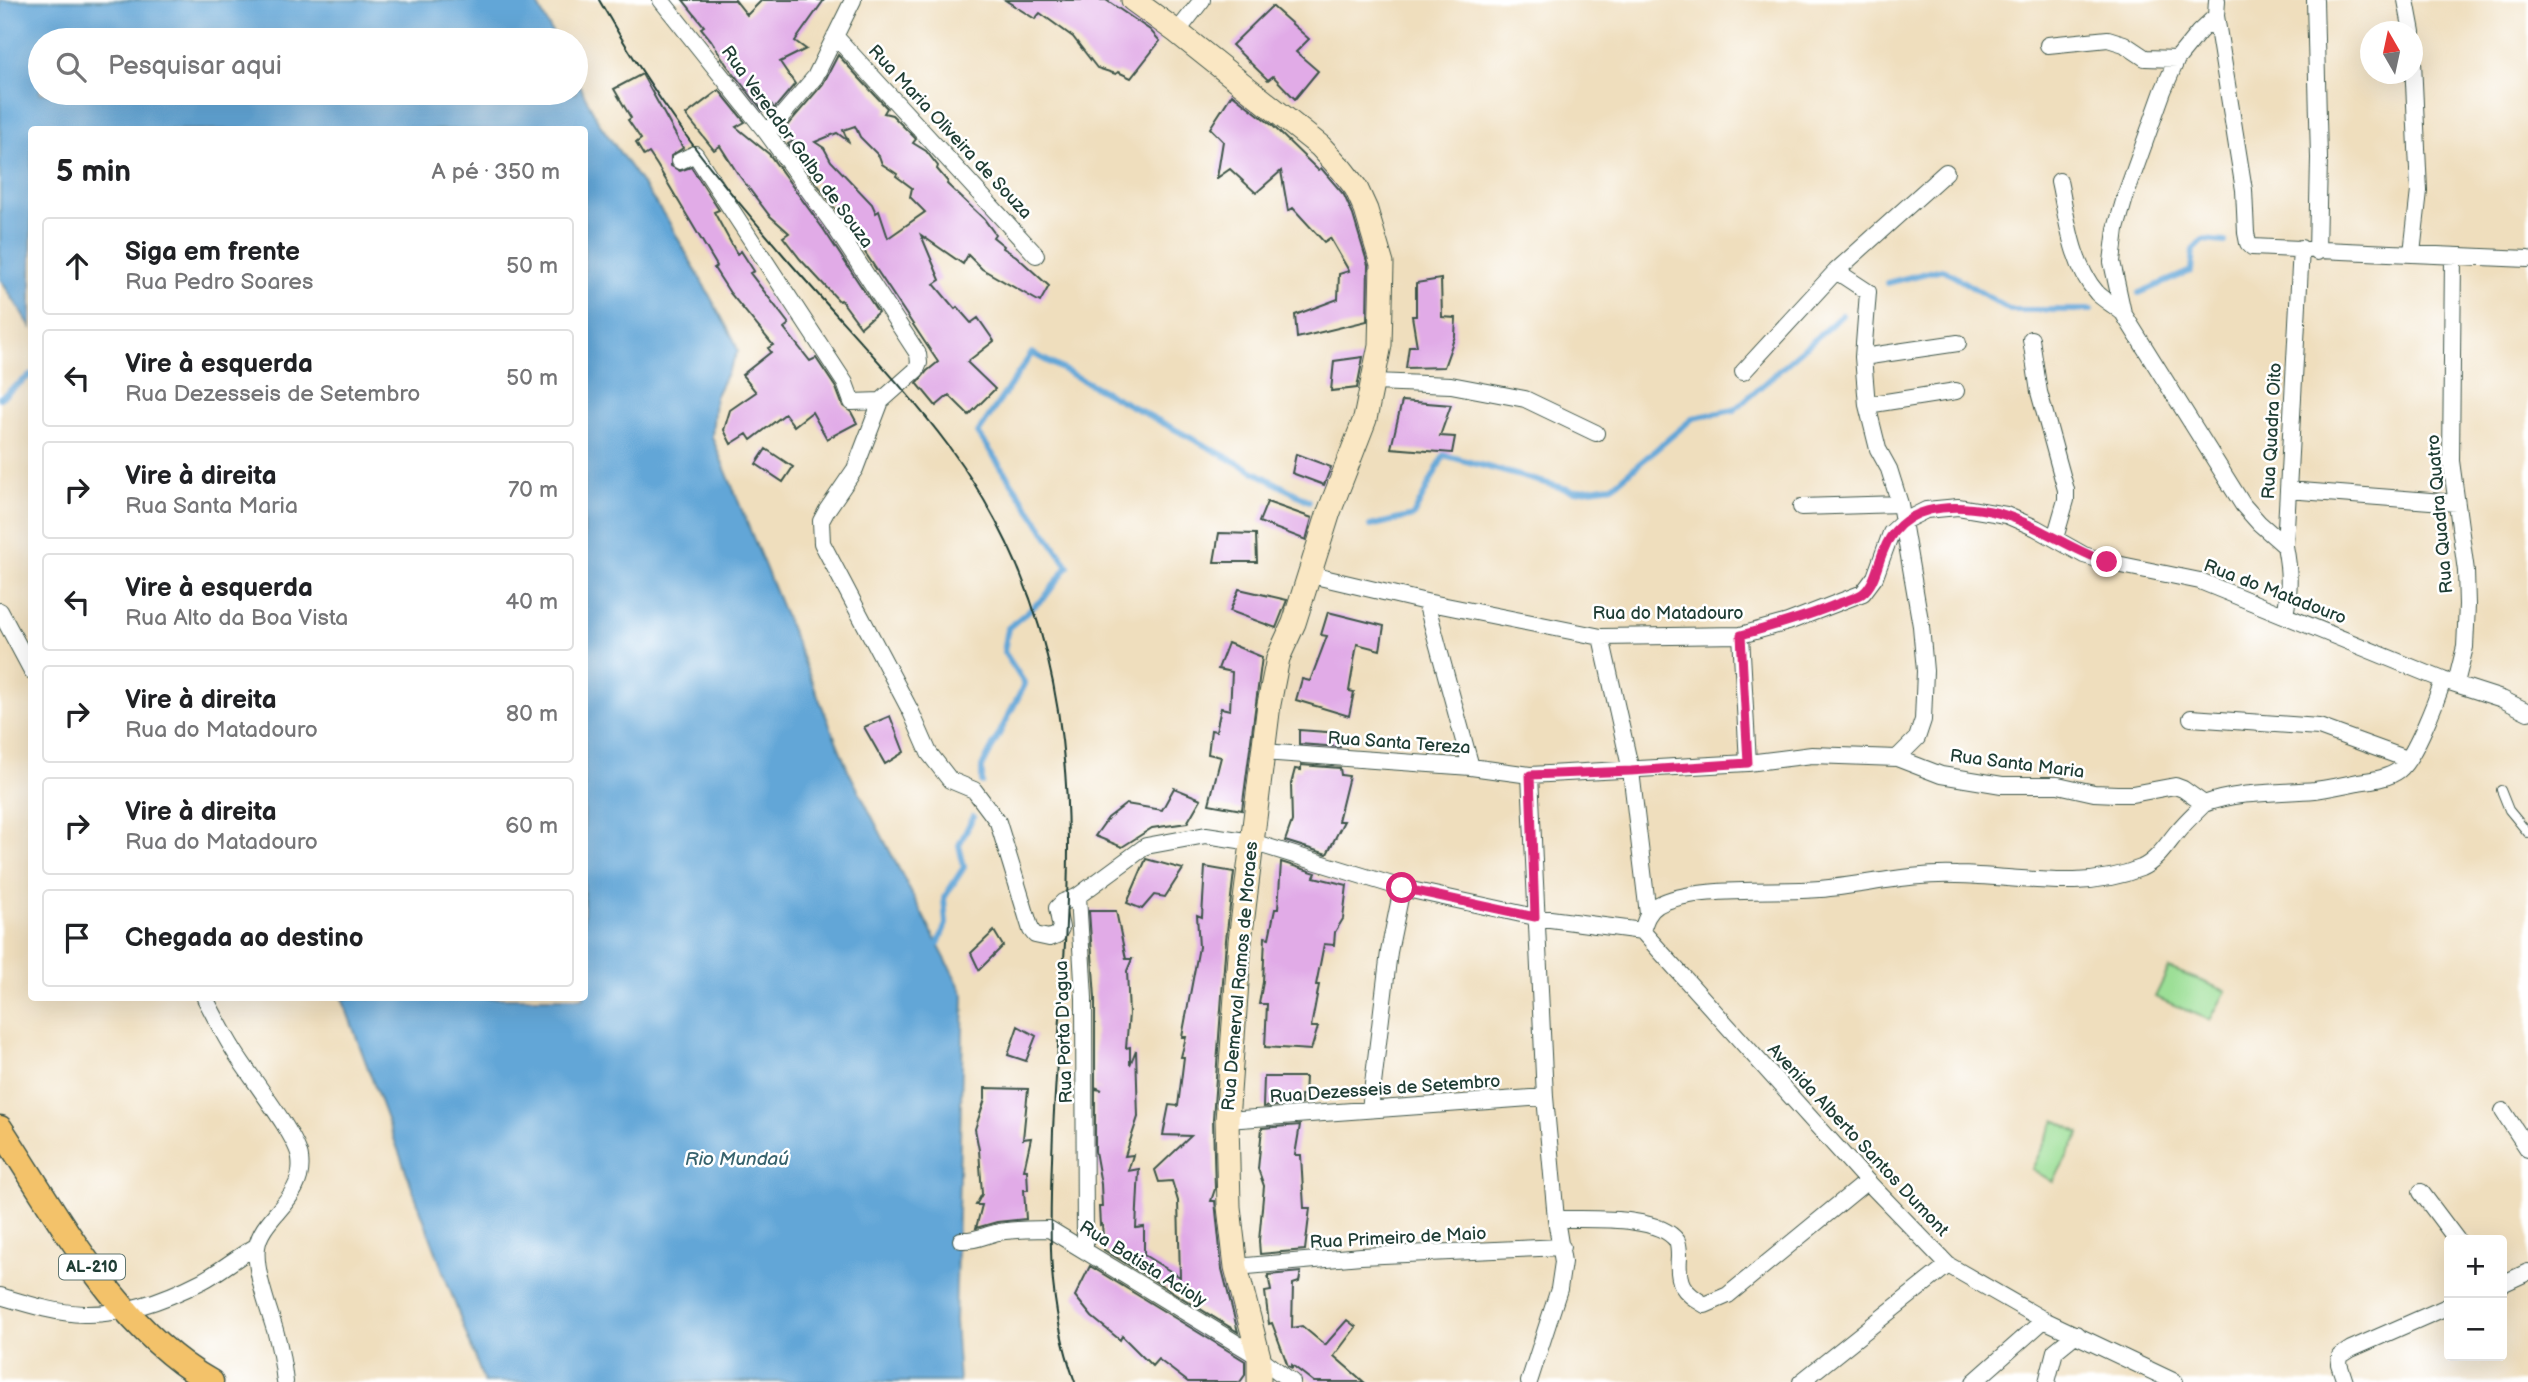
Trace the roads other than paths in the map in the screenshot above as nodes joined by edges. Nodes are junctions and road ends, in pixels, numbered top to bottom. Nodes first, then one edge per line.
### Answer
1 (661, 0) edge
2 (853, 0) edge
3 (1133, 0) edge
4 (1202, 0) edge
5 (2315, 0) edge
6 (2406, 0) edge
7 (2217, 8) edge
8 (2410, 21) edge
9 (1177, 32) junction
10 (835, 36) junction
11 (2048, 45) dead end
12 (2177, 59) junction
13 (2415, 84) edge
14 (767, 133) junction
15 (680, 161) dead end
16 (1946, 172) dead end
17 (2059, 180) dead end
18 (2309, 250) junction
19 (2412, 253) junction
20 (1036, 255) dead end
21 (2453, 257) junction
22 (2528, 259) edge
23 (1836, 271) junction
24 (2123, 313) junction
25 (2031, 339) dead end
26 (1958, 343) dead end
27 (1863, 356) junction
28 (1743, 372) dead end
29 (1374, 382) junction
30 (1956, 391) dead end
31 (881, 401) junction
32 (1867, 405) junction
33 (1596, 433) dead end
34 (2288, 490) junction
35 (2456, 503) junction
36 (1900, 504) junction
37 (1801, 507) dead end
38 (1903, 521) junction
39 (2055, 538) junction
40 (2285, 546) junction
41 (1311, 575) junction
42 (1426, 602) junction
43 (0, 611) edge
44 (2286, 615) junction
45 (1741, 635) junction
46 (1601, 637) junction
47 (28, 664) edge
48 (2450, 681) junction
49 (2528, 712) edge
50 (2191, 718) dead end
51 (1264, 752) junction
52 (1897, 758) junction
53 (2407, 759) junction
54 (1748, 763) junction
55 (1471, 767) junction
56 (1631, 771) junction
57 (1530, 775) junction
58 (2501, 790) dead end
59 (2204, 804) junction
60 (2528, 833) edge
61 (1252, 842) junction
62 (1402, 888) junction
63 (1078, 897) junction
64 (1648, 914) junction
65 (1535, 917) junction
66 (1642, 931) junction
67 (207, 1001) edge
68 (1545, 1097) junction
69 (1370, 1110) junction
70 (2502, 1111) dead end
71 (1227, 1120) junction
72 (0, 1128) edge
73 (2528, 1149) edge
74 (1867, 1181) junction
75 (2421, 1192) dead end
76 (1556, 1219) junction
77 (2453, 1235) edge
78 (961, 1240) dead end
79 (257, 1246) junction
80 (1562, 1247) junction
81 (1085, 1251) junction
82 (1948, 1265) junction
83 (1236, 1267) junction
84 (2528, 1272) edge
85 (2507, 1282) edge
86 (0, 1296) edge
87 (2444, 1308) edge
88 (125, 1310) junction
89 (2044, 1320) junction
90 (2076, 1334) junction
91 (1259, 1357) junction
92 (211, 1382) edge
93 (285, 1382) edge
94 (1259, 1382) edge
95 (1292, 1382) edge
96 (1530, 1382) edge
97 (1801, 1382) edge
98 (1974, 1382) edge
99 (2047, 1382) edge
100 (2175, 1382) edge
101 (2346, 1382) edge

1 - 14 street, Rua Vereador Galba de Souza
2 - 10 street
3 - 9 street, Rua Demerval Ramos de Moraes
4 - 9 street
5 - 18 street, Rua Quadra Oito
6 - 8 street
7 - 12 street
7 - 18 street
9 - 29 street, Rua Demerval Ramos de Moraes
10 - 14 street
10 - 20 street, Rua Maria Oliveira de Souza
11 - 12 street
12 - 24 street
13 - 19 street
14 - 31 street, Rua Vereador Galba de Souza
15 - 31 street
16 - 23 street
17 - 24 street
18 - 19 street
18 - 34 street, Rua Quadra Oito
19 - 21 street
21 - 22 street
21 - 35 street, Rua Quadra Quatro
23 - 27 street
23 - 28 street
24 - 40 street
25 - 39 street
26 - 27 street
27 - 32 street
29 - 33 street
29 - 41 street, Rua Demerval Ramos de Moraes
30 - 32 street
31 - 63 street
32 - 36 street
34 - 35 street
34 - 40 street, Rua Quadra Oito
35 - 48 street, Rua Quadra Quatro
36 - 37 street
36 - 38 street
38 - 39 street, Rua do Matadouro
38 - 45 street, Rua do Matadouro
38 - 52 street
39 - 44 street, Rua do Matadouro
40 - 44 street, Rua Quadra Oito
41 - 42 street, Rua do Matadouro
41 - 51 street, Rua Demerval Ramos de Moraes
42 - 46 street, Rua do Matadouro
42 - 55 street
43 - 47 street
44 - 48 street, Rua do Matadouro
45 - 46 street, Rua do Matadouro
45 - 54 street
46 - 56 street
48 - 49 street, Rua do Matadouro
48 - 53 street
50 - 53 street
51 - 55 street, Rua Santa Tereza
51 - 61 street, Rua Demerval Ramos de Moraes
52 - 54 street, Rua Santa Maria
52 - 59 street, Rua Santa Maria
53 - 59 street
54 - 56 street, Rua Santa Maria
55 - 57 street, Rua Santa Tereza
56 - 57 street, Rua Santa Maria
56 - 64 street
57 - 65 street
58 - 60 lane
59 - 64 street
61 - 62 street
61 - 63 street
61 - 71 street, Rua Demerval Ramos de Moraes
62 - 65 street
62 - 69 street
63 - 81 street, Rua Porta D'agua
64 - 66 street
65 - 66 street
65 - 68 street
66 - 74 street, Avenida Alberto Santos Dumont
67 - 79 street
68 - 69 street, Rua Dezesseis de Setembro
68 - 76 street
69 - 71 street, Rua Dezesseis de Setembro
70 - 73 street
71 - 83 street, Rua Demerval Ramos de Moraes
72 - 88 main road, AL-210
74 - 76 street
74 - 82 street, Avenida Alberto Santos Dumont
75 - 77 street
76 - 80 street
78 - 81 street, Rua Batista Acioly
79 - 88 street
79 - 93 street
80 - 83 street, Rua Primeiro de Maio
80 - 96 street
81 - 91 street, Rua Batista Acioly
82 - 89 street, Avenida Alberto Santos Dumont
82 - 97 street
83 - 91 street, Rua Demerval Ramos de Moraes
84 - 85 street
86 - 88 street
87 - 101 street
88 - 92 main road, AL-210
89 - 90 street, Avenida Alberto Santos Dumont
89 - 98 street
90 - 99 street
90 - 100 street, Avenida Alberto Santos Dumont
91 - 94 street, Rua Demerval Ramos de Moraes
91 - 95 street, Rua Batista Acioly

